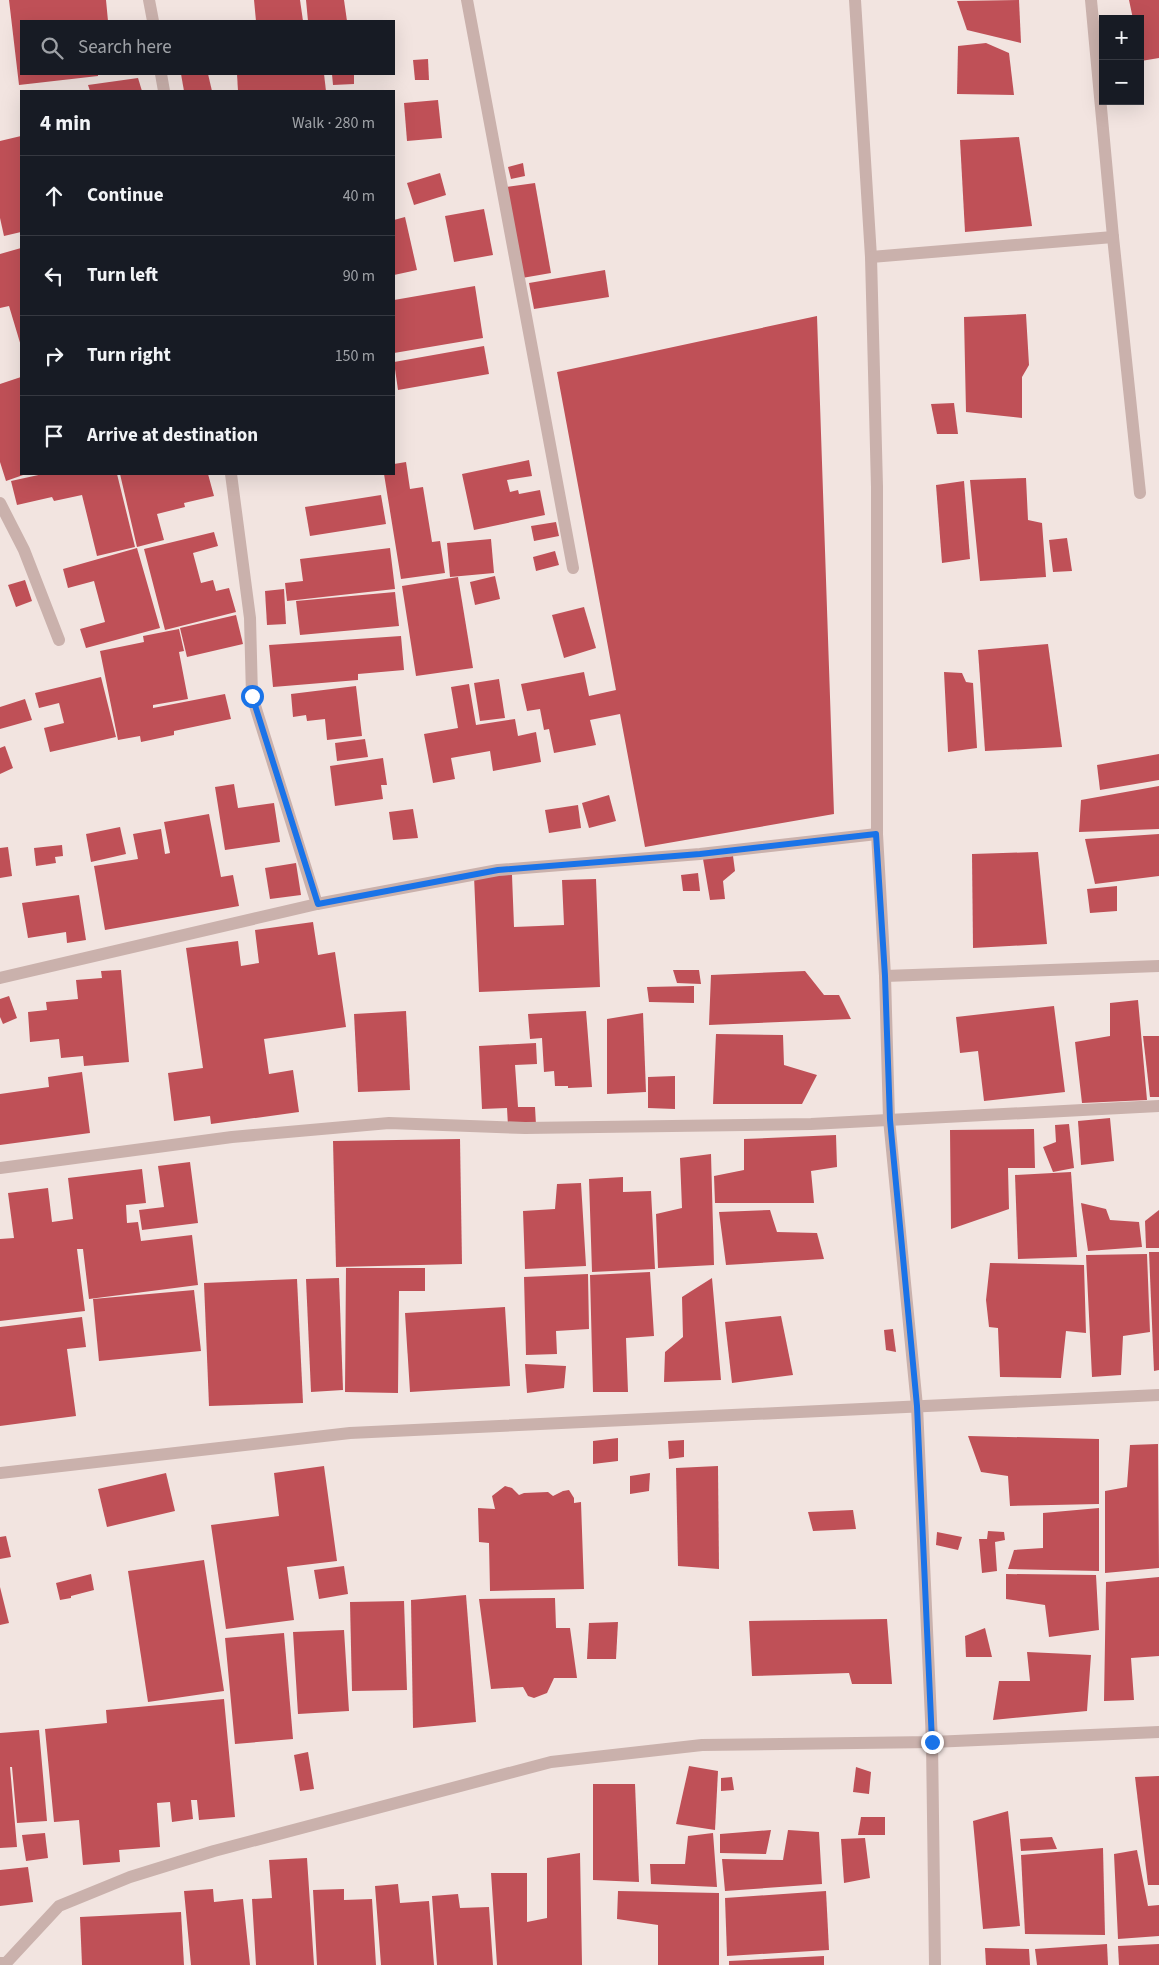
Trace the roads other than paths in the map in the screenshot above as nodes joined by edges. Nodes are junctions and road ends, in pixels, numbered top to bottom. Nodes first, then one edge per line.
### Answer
1 (149, 0) edge
2 (467, 0) edge
3 (856, 0) edge
4 (1091, 0) edge
5 (152, 20) edge
6 (161, 75) edge
7 (164, 90) edge
8 (1113, 237) junction
9 (871, 258) junction
10 (230, 475) edge
11 (1140, 493) dead end
12 (0, 503) edge
13 (573, 568) dead end
14 (59, 640) dead end
15 (876, 834) junction
16 (318, 904) junction
17 (1159, 966) edge
18 (885, 976) junction
19 (0, 978) edge
20 (1159, 1106) edge
21 (890, 1120) junction
22 (0, 1168) edge
23 (1159, 1395) edge
24 (917, 1406) junction
25 (0, 1473) edge
26 (1159, 1732) edge
27 (932, 1742) junction
28 (4, 1964) edge
29 (935, 1965) edge

1 - 5 street
2 - 13 street
3 - 9 street
4 - 8 street
6 - 7 street
8 - 9 street
8 - 11 street
9 - 15 street
10 - 16 street
12 - 14 street
15 - 16 street
15 - 18 street
16 - 19 street
17 - 18 street
18 - 21 street
20 - 21 street
21 - 22 street
21 - 24 street
23 - 24 street
24 - 25 street
24 - 27 street
26 - 27 street
27 - 28 street
27 - 29 street

